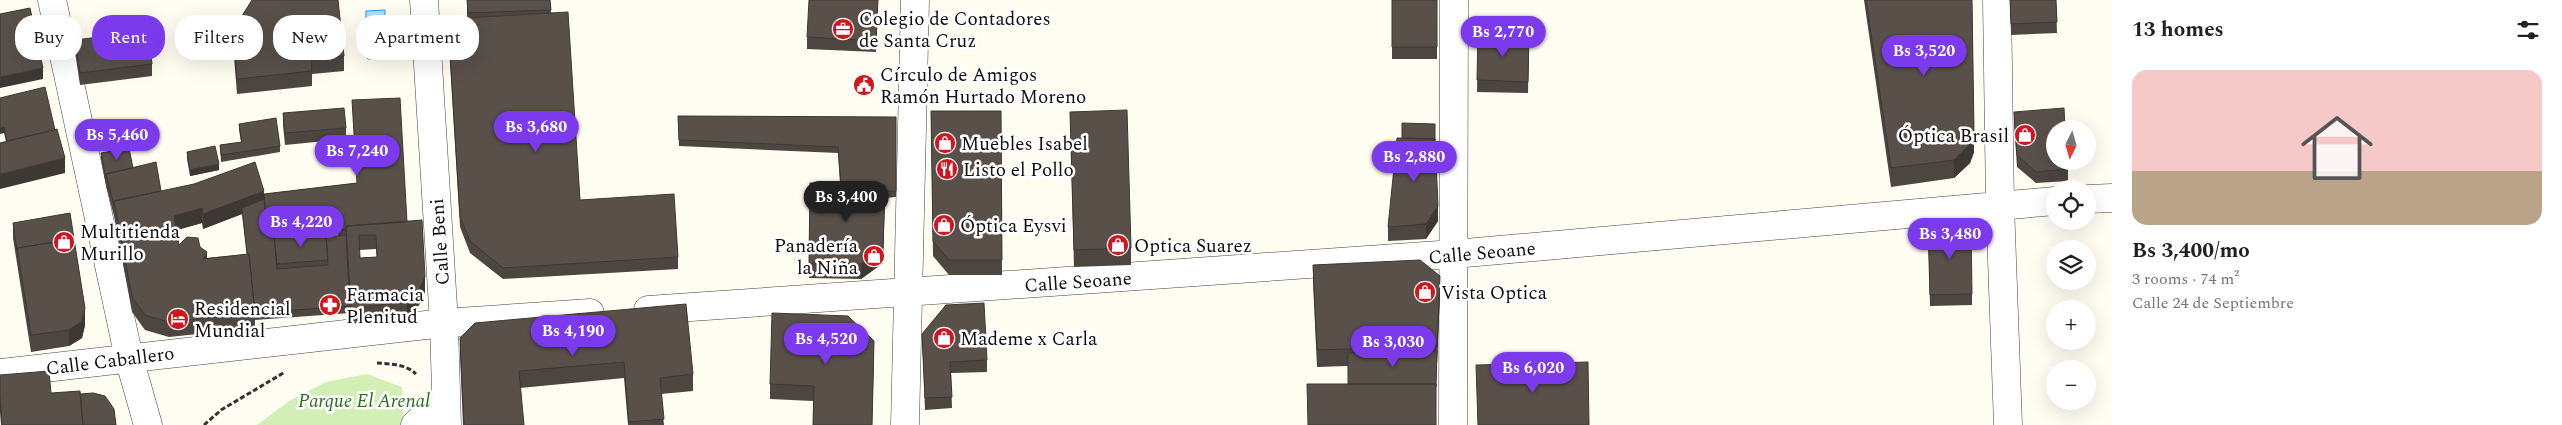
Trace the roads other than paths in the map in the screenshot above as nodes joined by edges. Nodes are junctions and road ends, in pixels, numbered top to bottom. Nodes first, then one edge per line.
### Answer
1 (52, 0) edge
2 (424, 0) edge
3 (916, 0) edge
4 (1454, 0) edge
5 (1997, 0) edge
6 (2112, 198) edge
7 (2096, 199) edge
8 (2046, 202) edge
9 (2000, 205) junction
10 (1454, 254) junction
11 (908, 293) junction
12 (444, 323) junction
13 (129, 358) junction
14 (0, 373) edge
15 (447, 414) edge
16 (148, 425) edge
17 (415, 425) edge
18 (904, 425) edge
19 (1453, 425) edge
20 (2008, 425) edge

1 - 13 street
2 - 12 street, Calle Beni
3 - 11 street
4 - 10 street
5 - 9 street
6 - 7 street
8 - 9 street, Calle Seoane
9 - 10 street, Calle Seoane
9 - 20 street
10 - 11 street, Calle Seoane
10 - 19 street
11 - 12 street, Calle Caballero
11 - 18 street
12 - 13 street, Calle Caballero
12 - 15 street, Calle Beni
13 - 14 street, Calle Caballero
13 - 16 street
15 - 17 street

